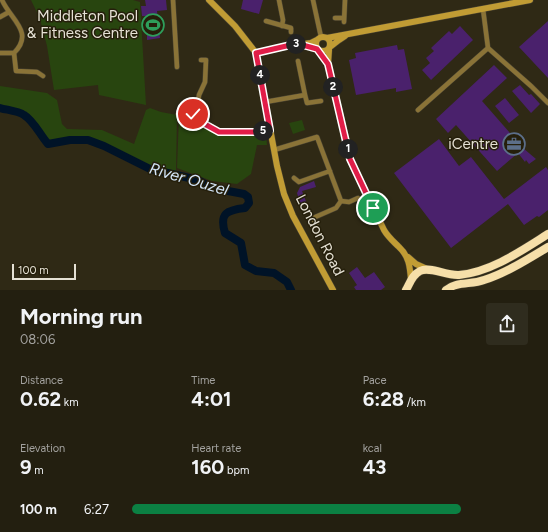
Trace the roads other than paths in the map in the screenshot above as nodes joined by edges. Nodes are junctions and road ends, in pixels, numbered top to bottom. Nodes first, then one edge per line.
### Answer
1 (2, 0) edge
2 (173, 0) edge
3 (209, 0) edge
4 (279, 0) edge
5 (313, 0) edge
6 (345, 0) edge
7 (530, 0) edge
8 (483, 9) junction
9 (9, 12) junction
10 (0, 16) edge
11 (335, 18) dead end
12 (266, 21) dead end
13 (282, 26) junction
14 (292, 32) dead end
15 (352, 33) junction
16 (322, 38) junction
17 (299, 44) junction
18 (329, 48) junction
19 (488, 48) junction
20 (318, 50) junction
21 (0, 52) edge
22 (14, 52) junction
23 (256, 53) junction
24 (201, 60) dead end
25 (298, 61) dead end
26 (328, 64) junction
27 (177, 67) dead end
28 (43, 76) dead end
29 (305, 95) junction
30 (322, 101) dead end
31 (265, 102) junction
32 (548, 103) edge
33 (418, 110) dead end
34 (178, 114) dead end
35 (192, 117) junction
36 (270, 130) junction
37 (315, 131) dead end
38 (317, 137) junction
39 (274, 150) junction
40 (330, 171) junction
41 (294, 178) dead end
42 (299, 182) junction
43 (297, 188) dead end
44 (358, 198) dead end
45 (341, 201) junction
46 (316, 224) dead end
47 (548, 234) edge
48 (548, 247) edge
49 (406, 256) junction
50 (427, 269) junction
51 (438, 273) junction
52 (409, 286) edge
53 (334, 289) edge
54 (445, 290) edge

1 - 9 street
2 - 27 street
3 - 23 street
4 - 13 street
5 - 16 street
6 - 11 street
7 - 8 street
8 - 15 street
8 - 19 street
9 - 10 street
9 - 22 street
12 - 13 street
13 - 14 street
15 - 16 street
15 - 18 street
16 - 17 street
16 - 18 street
16 - 20 street
17 - 20 street
17 - 23 street
18 - 20 street
18 - 26 street
19 - 32 street
19 - 33 street
20 - 26 street
21 - 22 street
22 - 28 street
23 - 31 street, London Road
24 - 35 street
25 - 29 street
26 - 49 street
29 - 30 street
29 - 31 street
31 - 36 street, London Road
34 - 35 street
35 - 36 street
36 - 39 street, London Road
37 - 38 street
38 - 39 street
38 - 40 street
39 - 53 street, London Road
40 - 42 street
40 - 45 street
41 - 42 street
42 - 43 street
44 - 45 street
45 - 46 street
47 - 51 highway
48 - 54 highway
49 - 50 street
49 - 52 street
50 - 51 highway
50 - 52 highway
51 - 54 highway

